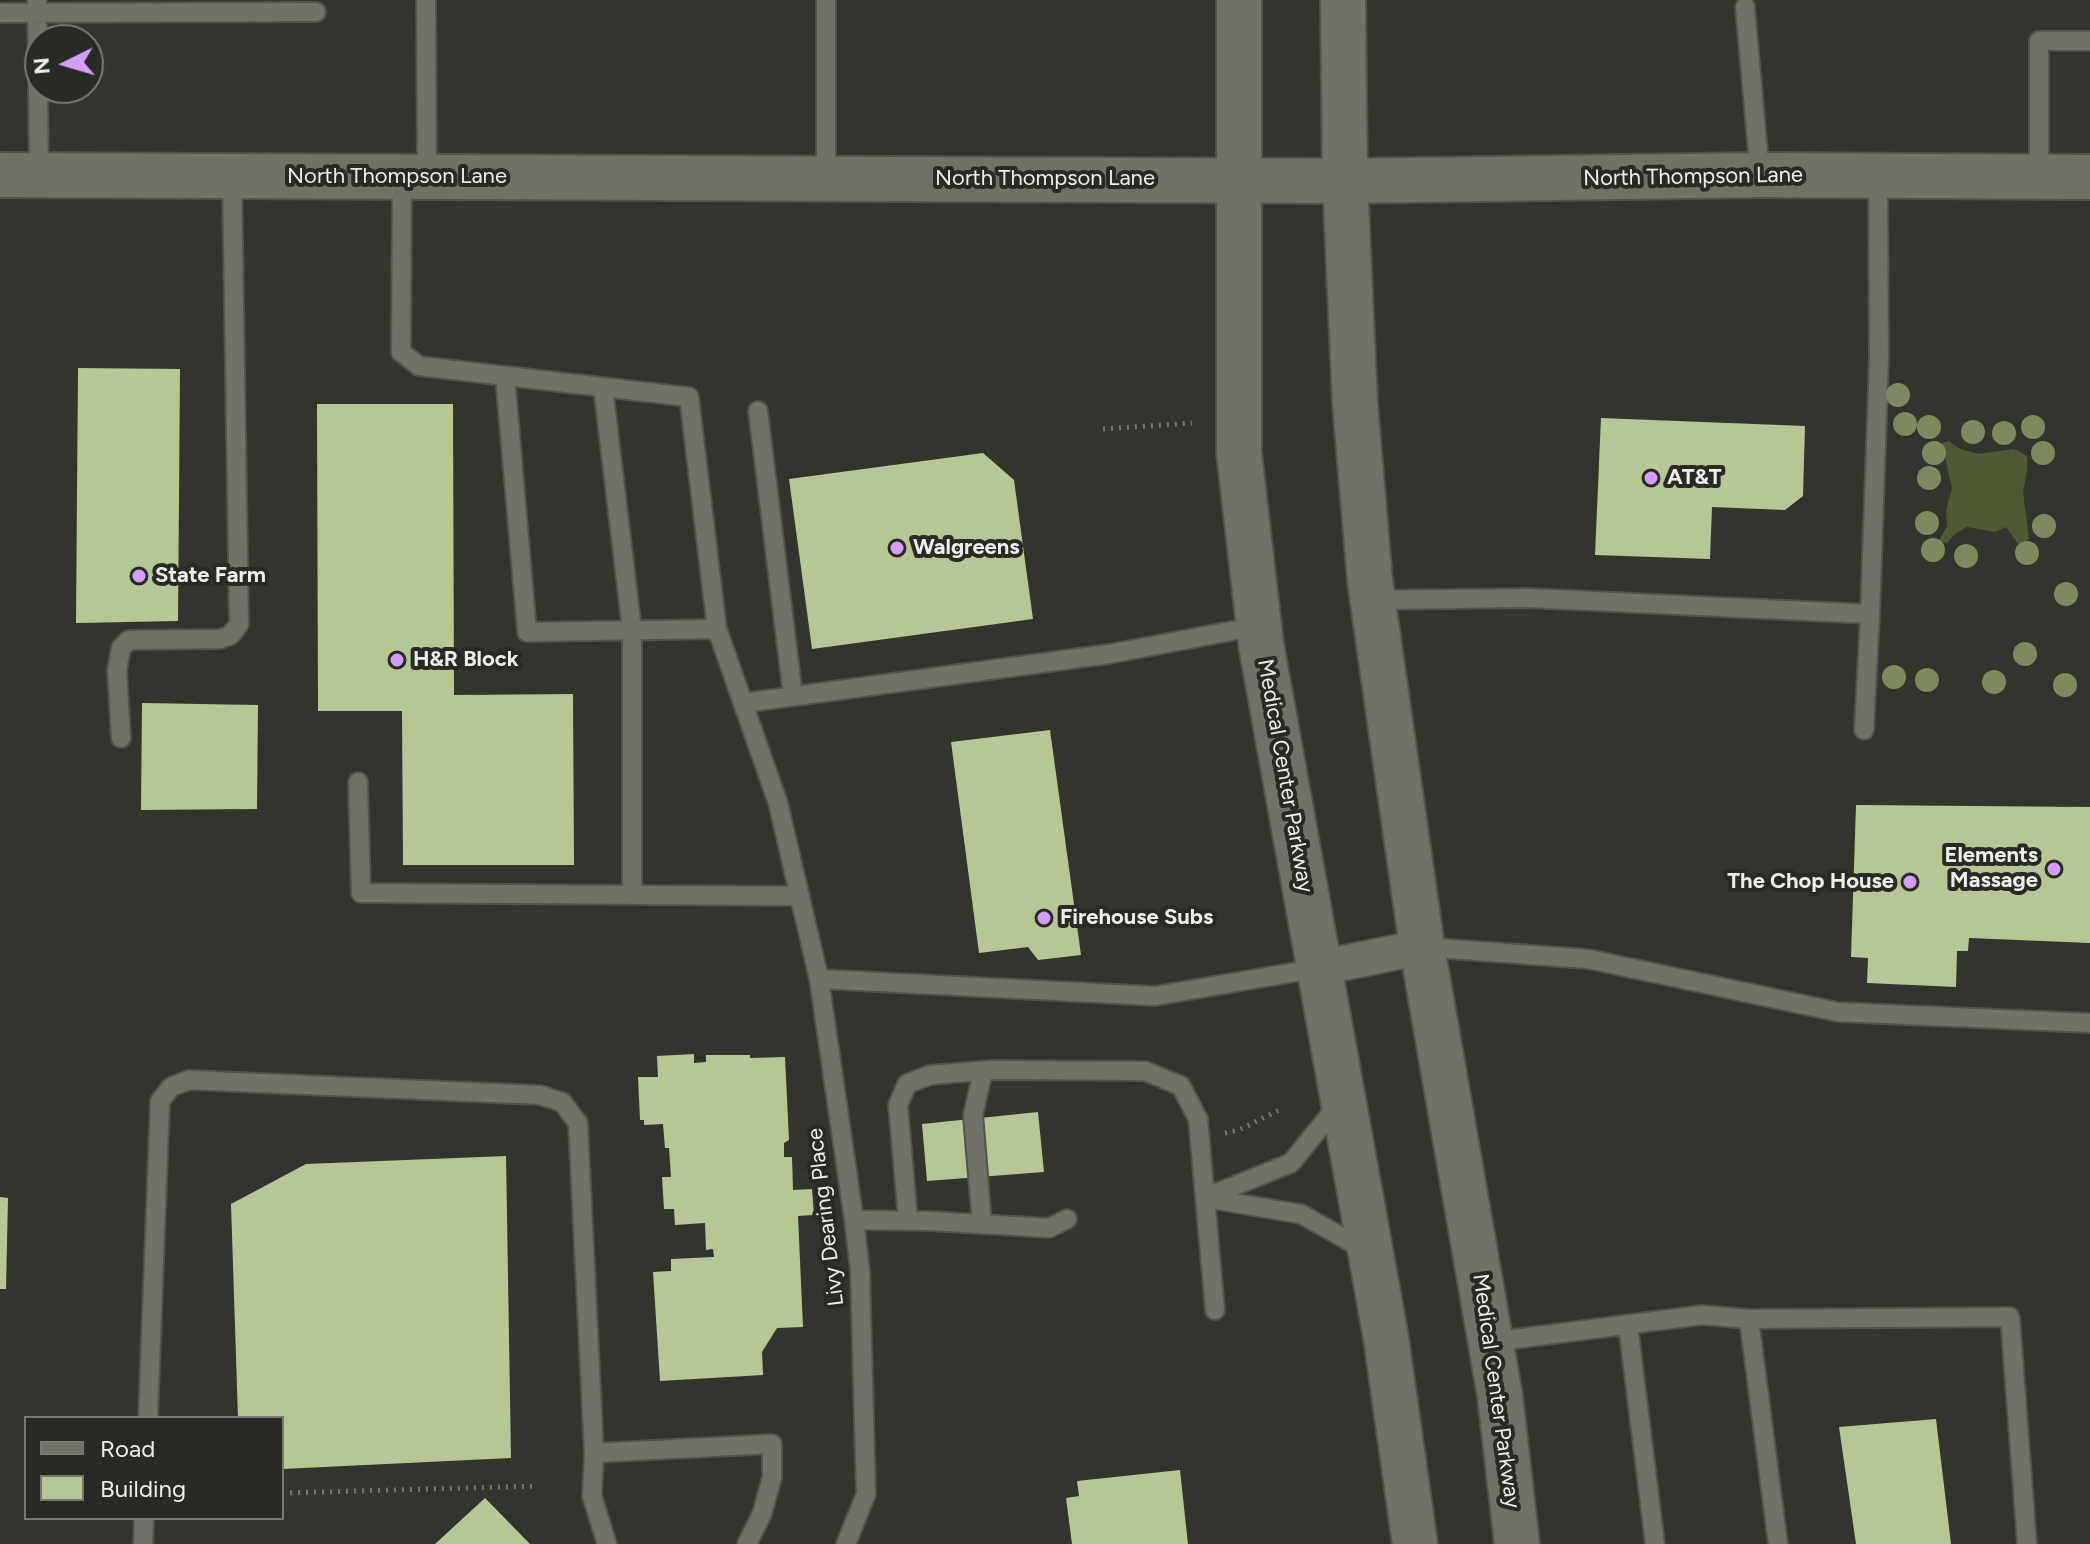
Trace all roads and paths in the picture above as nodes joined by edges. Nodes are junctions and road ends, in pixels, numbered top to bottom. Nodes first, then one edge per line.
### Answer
1 (426, 0) edge
2 (826, 0) edge
3 (1239, 0) edge
4 (1343, 0) edge
5 (37, 6) edge
6 (1745, 7) dead end
7 (316, 12) dead end
8 (0, 13) edge
9 (2090, 41) edge
10 (20, 175) edge
11 (1760, 175) junction
12 (1878, 176) junction
13 (2039, 176) junction
14 (232, 177) junction
15 (415, 177) junction
16 (2090, 177) edge
17 (826, 179) junction
18 (1240, 179) junction
19 (1345, 181) junction
20 (505, 376) junction
21 (603, 387) junction
22 (758, 411) dead end
23 (1192, 423) dead end
24 (1103, 429) dead end
25 (1373, 600) junction
26 (1870, 614) junction
27 (1259, 626) junction
28 (717, 629) junction
29 (632, 630) junction
30 (793, 696) junction
31 (743, 703) junction
32 (1864, 730) dead end
33 (121, 738) dead end
34 (358, 782) dead end
35 (632, 895) junction
36 (800, 896) junction
37 (1422, 947) junction
38 (1319, 968) junction
39 (819, 979) junction
40 (2090, 1023) edge
41 (983, 1071) junction
42 (1343, 1099) junction
43 (1279, 1110) dead end
44 (1218, 1134) dead end
45 (1206, 1198) junction
46 (1067, 1219) dead end
47 (854, 1220) junction
48 (908, 1220) junction
49 (982, 1224) junction
50 (1371, 1253) junction
51 (1215, 1310) dead end
52 (1749, 1319) junction
53 (1628, 1325) junction
54 (1491, 1342) junction
55 (148, 1416) edge
56 (594, 1453) junction
57 (538, 1486) dead end
58 (284, 1493) edge
59 (144, 1520) edge
60 (143, 1544) edge
61 (607, 1544) edge
62 (747, 1544) edge
63 (846, 1544) edge
64 (1415, 1544) edge
65 (1517, 1544) edge
66 (1655, 1544) edge
67 (1778, 1544) edge
68 (2027, 1544) edge

1 - 15 lane
2 - 17 lane
3 - 18 main road, Medical Center Parkway
4 - 19 main road, Medical Center Parkway
5 - 7 lane
5 - 8 lane
5 - 10 lane
6 - 11 lane
9 - 13 lane
10 - 14 main road, North Thompson Lane
11 - 12 main road, North Thompson Lane
11 - 19 main road, North Thompson Lane
12 - 13 main road, North Thompson Lane
12 - 26 lane
13 - 16 main road, North Thompson Lane
14 - 15 main road, North Thompson Lane
14 - 33 lane
15 - 17 main road, North Thompson Lane
15 - 20 lane
17 - 18 main road, North Thompson Lane
18 - 19 main road, North Thompson Lane
18 - 27 main road, Medical Center Parkway
19 - 25 main road, Medical Center Parkway
20 - 21 lane
20 - 29 lane
21 - 28 lane, Livy Dearing Place
21 - 29 lane
22 - 30 lane
23 - 24 path
25 - 26 lane
25 - 37 main road, Medical Center Parkway
26 - 32 lane
27 - 30 lane
27 - 38 main road, Medical Center Parkway
28 - 29 lane
28 - 31 lane, Livy Dearing Place
29 - 35 lane
30 - 31 lane
31 - 36 lane, Livy Dearing Place
34 - 35 lane
35 - 36 lane
36 - 39 lane, Livy Dearing Place
37 - 38 street
37 - 40 lane
37 - 54 main road, Medical Center Parkway
38 - 39 lane
38 - 42 main road, Medical Center Parkway
39 - 47 lane, Livy Dearing Place
41 - 45 lane
41 - 48 lane
41 - 49 lane
42 - 45 lane
42 - 50 main road, Medical Center Parkway
43 - 44 path
45 - 50 lane
45 - 51 lane
46 - 49 lane
47 - 48 lane
47 - 63 lane, Livy Dearing Place
48 - 49 lane
50 - 64 main road, Medical Center Parkway
52 - 53 lane
52 - 67 lane
52 - 68 lane
53 - 54 lane
53 - 66 lane
54 - 65 main road, Medical Center Parkway
55 - 56 lane
56 - 61 lane
56 - 62 lane
57 - 58 path
59 - 60 lane

